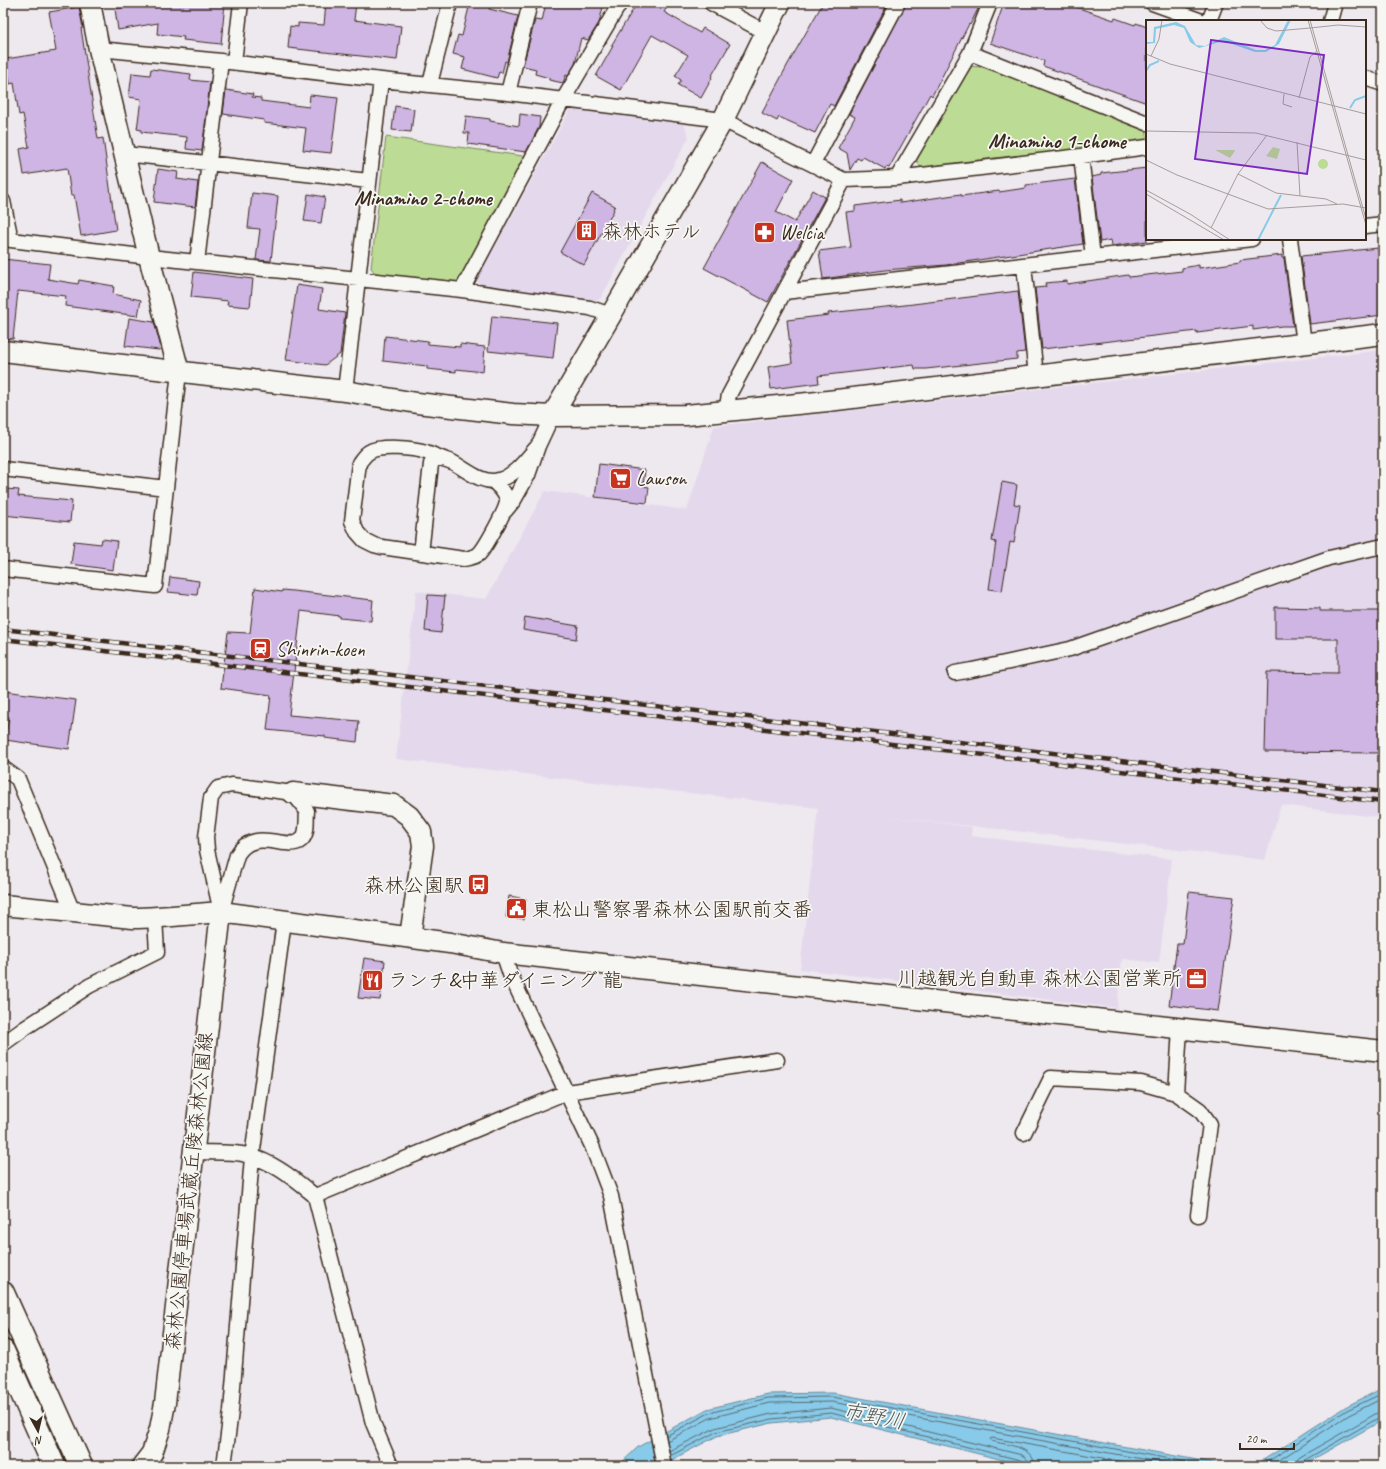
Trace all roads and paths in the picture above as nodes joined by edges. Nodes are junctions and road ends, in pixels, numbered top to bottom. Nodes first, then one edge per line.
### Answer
1 (90, 3) edge
2 (241, 3) edge
3 (450, 3) edge
4 (530, 3) edge
5 (620, 3) edge
6 (711, 3) edge
7 (780, 3) edge
8 (898, 3) edge
9 (990, 3) edge
10 (1152, 3) edge
11 (1216, 3) edge
12 (1335, 3) edge
13 (1199, 20) edge
14 (1209, 20) edge
15 (1330, 20) edge
16 (765, 32) junction
17 (99, 49) junction
18 (970, 53) junction
19 (227, 62) junction
20 (1366, 78) edge
21 (381, 80) junction
22 (430, 84) junction
23 (1383, 84) edge
24 (508, 93) junction
25 (563, 100) junction
26 (723, 120) junction
27 (1146, 123) edge
28 (1146, 147) edge
29 (125, 154) junction
30 (1081, 156) junction
31 (208, 164) junction
32 (813, 164) junction
33 (897, 178) junction
34 (844, 180) junction
35 (369, 181) junction
36 (3, 201) edge
37 (1383, 224) edge
38 (1366, 226) edge
39 (7, 240) edge
40 (1243, 240) edge
41 (1290, 240) edge
42 (149, 257) junction
43 (1093, 257) junction
44 (197, 262) junction
45 (1024, 266) junction
46 (358, 280) junction
47 (462, 290) junction
48 (784, 292) junction
49 (612, 315) junction
50 (1383, 334) edge
51 (1304, 343) junction
52 (3, 351) edge
53 (179, 372) junction
54 (1036, 375) junction
55 (345, 391) junction
56 (726, 412) junction
57 (552, 416) junction
58 (538, 446) junction
59 (440, 458) junction
60 (3, 469) edge
61 (493, 481) junction
62 (166, 488) junction
63 (503, 514) junction
64 (1383, 546) edge
65 (421, 553) junction
66 (3, 569) edge
67 (955, 673) dead end
68 (3, 768) edge
69 (293, 793) junction
70 (325, 796) junction
71 (307, 811) junction
72 (3, 905) edge
73 (73, 912) junction
74 (221, 912) junction
75 (155, 918) junction
76 (284, 920) junction
77 (410, 938) junction
78 (503, 953) junction
79 (1180, 1028) junction
80 (3, 1044) edge
81 (1383, 1051) edge
82 (777, 1060) dead end
83 (567, 1092) junction
84 (1176, 1093) junction
85 (1024, 1133) dead end
86 (194, 1152) junction
87 (252, 1156) junction
88 (314, 1196) junction
89 (1198, 1215) dead end
90 (3, 1293) edge
91 (3, 1351) edge
92 (54, 1466) edge
93 (81, 1466) edge
94 (142, 1466) edge
95 (224, 1466) edge
96 (391, 1466) edge
97 (664, 1466) edge

1 - 17 street
2 - 19 street
3 - 22 street
4 - 24 street
5 - 25 street
6 - 16 street
7 - 16 street
8 - 32 street
9 - 18 street
10 - 13 street
11 - 14 street
12 - 15 street
16 - 26 street
17 - 19 street
17 - 29 street
18 - 27 street
18 - 33 street
19 - 21 street
19 - 31 street
20 - 23 street
21 - 22 street
21 - 35 street
22 - 24 street
24 - 25 street
25 - 26 street
25 - 47 street
26 - 32 street
26 - 49 street
28 - 30 street
29 - 31 street
29 - 42 street
30 - 33 street
30 - 43 street
31 - 35 street
31 - 44 street
32 - 34 street
33 - 34 street
34 - 48 street
35 - 46 street
36 - 39 street
37 - 38 street
39 - 42 street
40 - 43 street
41 - 51 street
42 - 44 street
42 - 53 street
43 - 45 street
44 - 46 street
45 - 48 street
45 - 54 street
46 - 47 street
46 - 55 street
47 - 49 street
48 - 56 street
49 - 57 street
50 - 51 street
51 - 54 street
52 - 53 street
53 - 55 street
53 - 62 street
54 - 56 street
55 - 57 street
56 - 57 street
57 - 58 street
58 - 61 street
58 - 63 street
59 - 61 street
59 - 65 street
59 - 65 street
60 - 62 street
61 - 63 street
62 - 66 street
63 - 65 street
64 - 67 street
68 - 73 street
69 - 70 street
69 - 71 street
69 - 74 street
70 - 71 street
70 - 77 street
71 - 74 street
72 - 73 street
73 - 75 street
74 - 75 street
74 - 76 street
74 - 86 street, 森林公園停車場武蔵丘陵森林公園線
75 - 80 street
76 - 77 street
76 - 87 street
77 - 78 street
78 - 79 street
78 - 83 street
79 - 81 street
79 - 84 street
82 - 83 street
83 - 88 street
83 - 97 street
84 - 85 street
84 - 89 street
86 - 87 street
86 - 94 street, 森林公園停車場武蔵丘陵森林公園線
87 - 88 street
87 - 95 street
88 - 96 street
90 - 93 main road
91 - 92 main road

